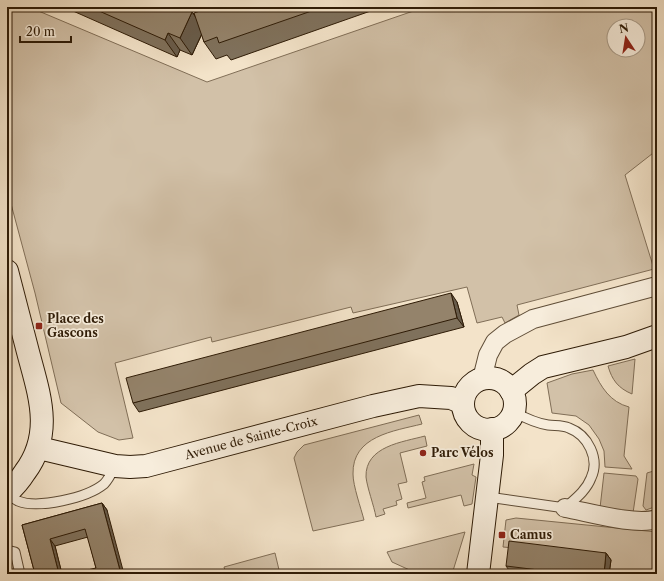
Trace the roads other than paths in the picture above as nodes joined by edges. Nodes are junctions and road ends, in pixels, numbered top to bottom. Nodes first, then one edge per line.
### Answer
1 (193, 7) edge
2 (233, 7) edge
3 (7, 271) edge
4 (657, 286) edge
5 (657, 336) edge
6 (482, 379) junction
7 (512, 401) junction
8 (463, 403) junction
9 (492, 429) junction
10 (39, 448) junction
11 (115, 466) junction
12 (7, 494) edge
13 (488, 497) junction
14 (565, 508) junction
15 (657, 519) edge
16 (7, 550) edge
17 (20, 574) edge
18 (478, 574) edge

1 - 2 street
3 - 10 street
4 - 6 street
5 - 7 street
6 - 7 street
6 - 8 street
7 - 9 street
7 - 14 lane
8 - 9 street
8 - 11 street, Avenue de Sainte-Croix
9 - 13 street
10 - 11 street, Avenue de Sainte-Croix
10 - 12 street
11 - 12 lane
13 - 14 lane
13 - 18 street
14 - 15 street
16 - 17 lane

